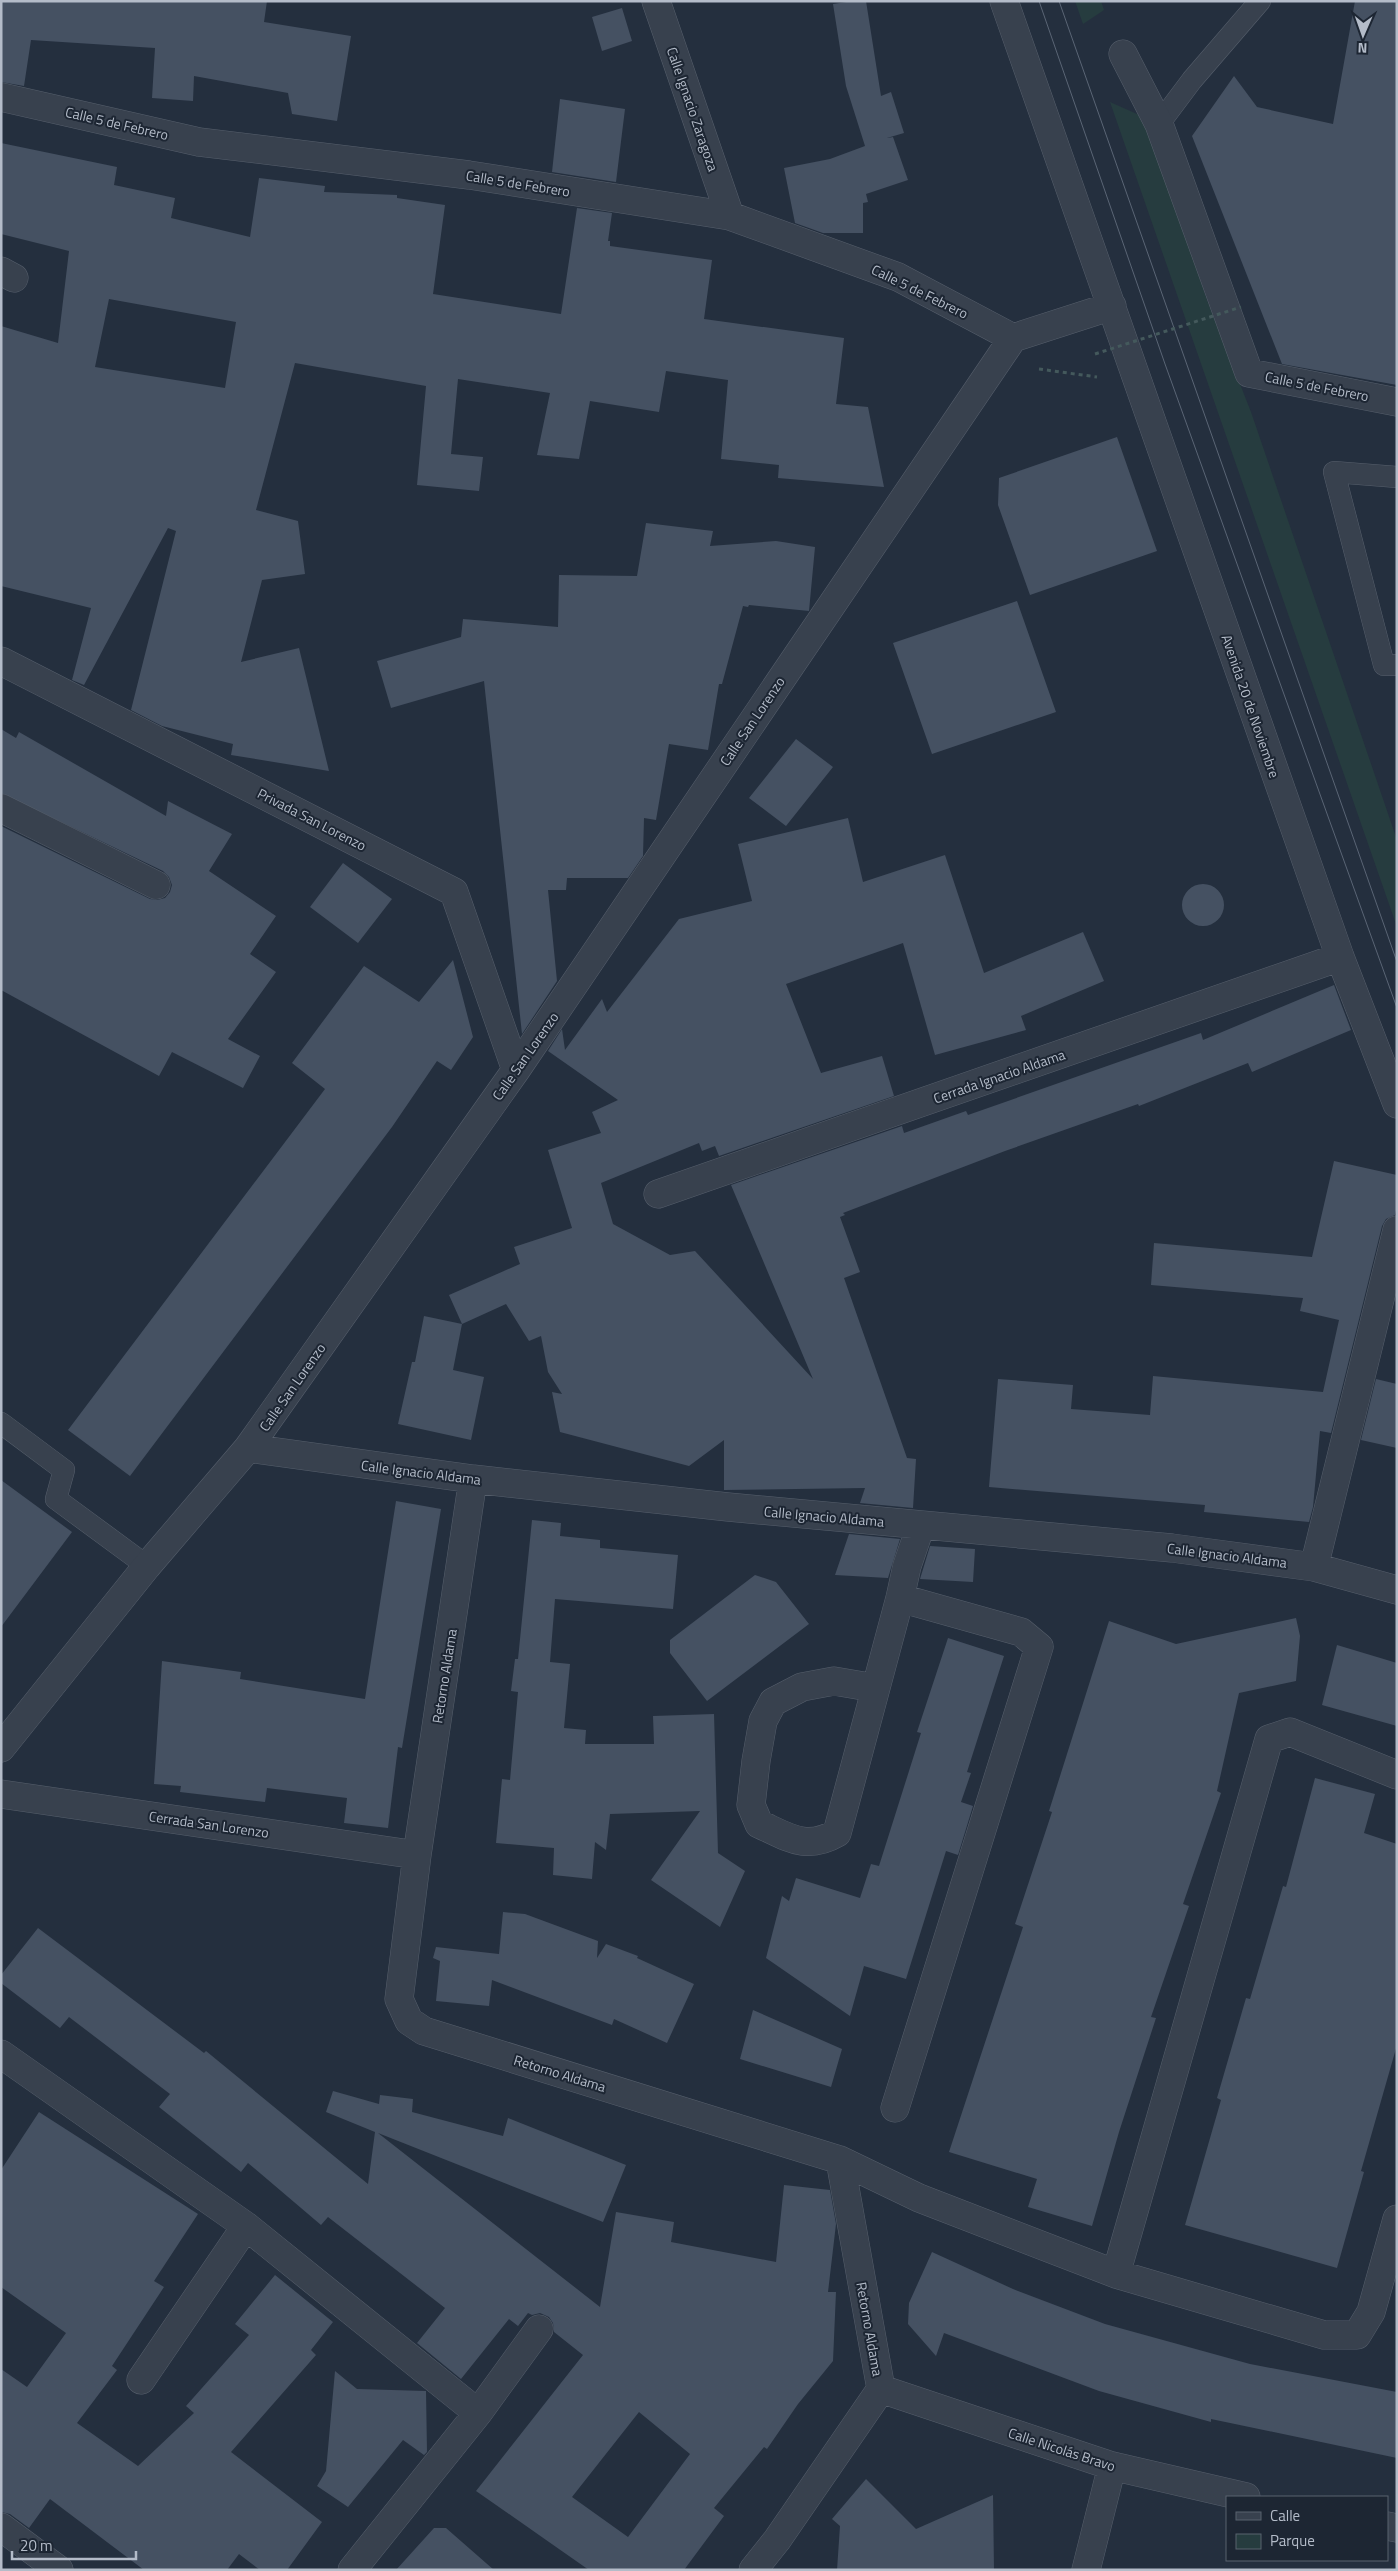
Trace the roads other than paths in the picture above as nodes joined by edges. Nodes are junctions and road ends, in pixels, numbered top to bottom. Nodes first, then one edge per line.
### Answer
1 (656, 1) edge
2 (1004, 1) edge
3 (1260, 1) edge
4 (1123, 54) dead end
5 (1, 97) edge
6 (1159, 124) junction
7 (730, 216) junction
8 (1112, 306) junction
9 (1013, 338) junction
10 (1397, 402) edge
11 (1397, 477) edge
12 (1, 661) edge
13 (1397, 665) edge
14 (1, 808) edge
15 (156, 885) dead end
16 (1340, 957) junction
17 (516, 1070) junction
18 (1397, 1104) edge
19 (658, 1194) dead end
20 (1397, 1230) edge
21 (1, 1422) edge
22 (248, 1448) junction
23 (473, 1479) junction
24 (921, 1525) junction
25 (147, 1566) junction
26 (1314, 1567) junction
27 (1397, 1590) edge
28 (900, 1598) junction
29 (875, 1688) junction
30 (1, 1748) edge
31 (1397, 1775) edge
32 (1, 1794) edge
33 (417, 1855) junction
34 (1, 2054) edge
35 (895, 2108) dead end
36 (840, 2160) junction
37 (1397, 2219) edge
38 (246, 2226) junction
39 (1116, 2274) junction
40 (539, 2329) dead end
41 (141, 2380) dead end
42 (881, 2389) junction
43 (478, 2413) junction
44 (1112, 2466) junction
45 (1242, 2496) edge
46 (1, 2527) edge
47 (777, 2540) junction
48 (59, 2570) edge
49 (352, 2570) edge
50 (752, 2570) edge
51 (778, 2570) edge
52 (1086, 2570) edge

1 - 7 street, Calle Ignacio Zaragoza
2 - 8 street, Avenida 20 de Noviembre
3 - 6 lane
4 - 6 street, Calle 5 de Febrero
5 - 7 street, Calle 5 de Febrero
6 - 10 street, Calle 5 de Febrero
7 - 9 street, Calle 5 de Febrero
8 - 9 street
8 - 16 street, Avenida 20 de Noviembre
9 - 17 street, Calle San Lorenzo
11 - 13 lane
12 - 17 street, Privada San Lorenzo
14 - 15 street
16 - 18 street, Avenida 20 de Noviembre
16 - 19 street, Cerrada Ignacio Aldama
17 - 22 street, Calle San Lorenzo
20 - 26 street
21 - 25 lane
22 - 23 street, Calle Ignacio Aldama
22 - 25 street, Calle San Lorenzo
23 - 24 street, Calle Ignacio Aldama
23 - 33 street, Retorno Aldama
24 - 26 street, Calle Ignacio Aldama
24 - 28 street
25 - 30 street, Calle San Lorenzo
26 - 27 street, Calle Ignacio Aldama
28 - 29 street
28 - 35 street
29 - 29 street
31 - 39 street
32 - 33 street, Cerrada San Lorenzo
33 - 36 street, Retorno Aldama
34 - 38 street
36 - 39 street
36 - 42 street, Retorno Aldama
37 - 39 street
38 - 41 street
38 - 43 street
40 - 43 street
42 - 44 street, Calle Nicolás Bravo
42 - 47 street, Retorno Aldama
43 - 49 street
44 - 45 street, Calle Nicolás Bravo
44 - 52 street
46 - 48 street
47 - 50 street, Retorno Aldama
47 - 51 street

